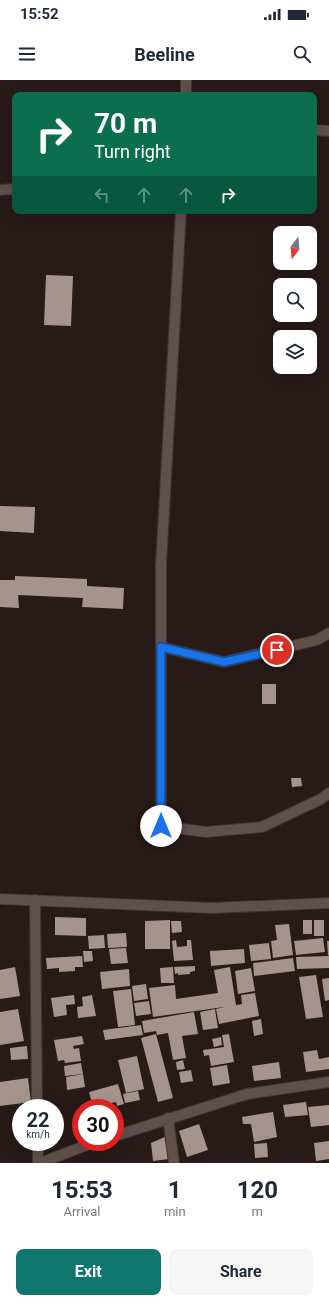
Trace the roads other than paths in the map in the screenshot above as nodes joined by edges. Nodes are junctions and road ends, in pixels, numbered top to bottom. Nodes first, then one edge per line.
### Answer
1 (186, 80) edge
2 (186, 92) edge
3 (317, 130) edge
4 (329, 130) edge
5 (12, 189) edge
6 (0, 190) edge
7 (181, 214) edge
8 (329, 632) edge
9 (161, 647) junction
10 (329, 792) edge
11 (0, 899) edge
12 (35, 900) junction
13 (329, 903) edge
14 (329, 1082) edge
15 (37, 1099) edge
16 (168, 1118) junction
17 (124, 1133) edge
18 (38, 1151) edge
19 (72, 1151) edge
20 (39, 1163) edge
21 (174, 1163) edge

1 - 2 street
3 - 4 street
5 - 6 street
7 - 9 street
8 - 9 street
9 - 10 street
11 - 12 street
12 - 13 street
12 - 15 street
14 - 16 street
16 - 17 street
16 - 21 street
18 - 20 street
19 - 20 street

